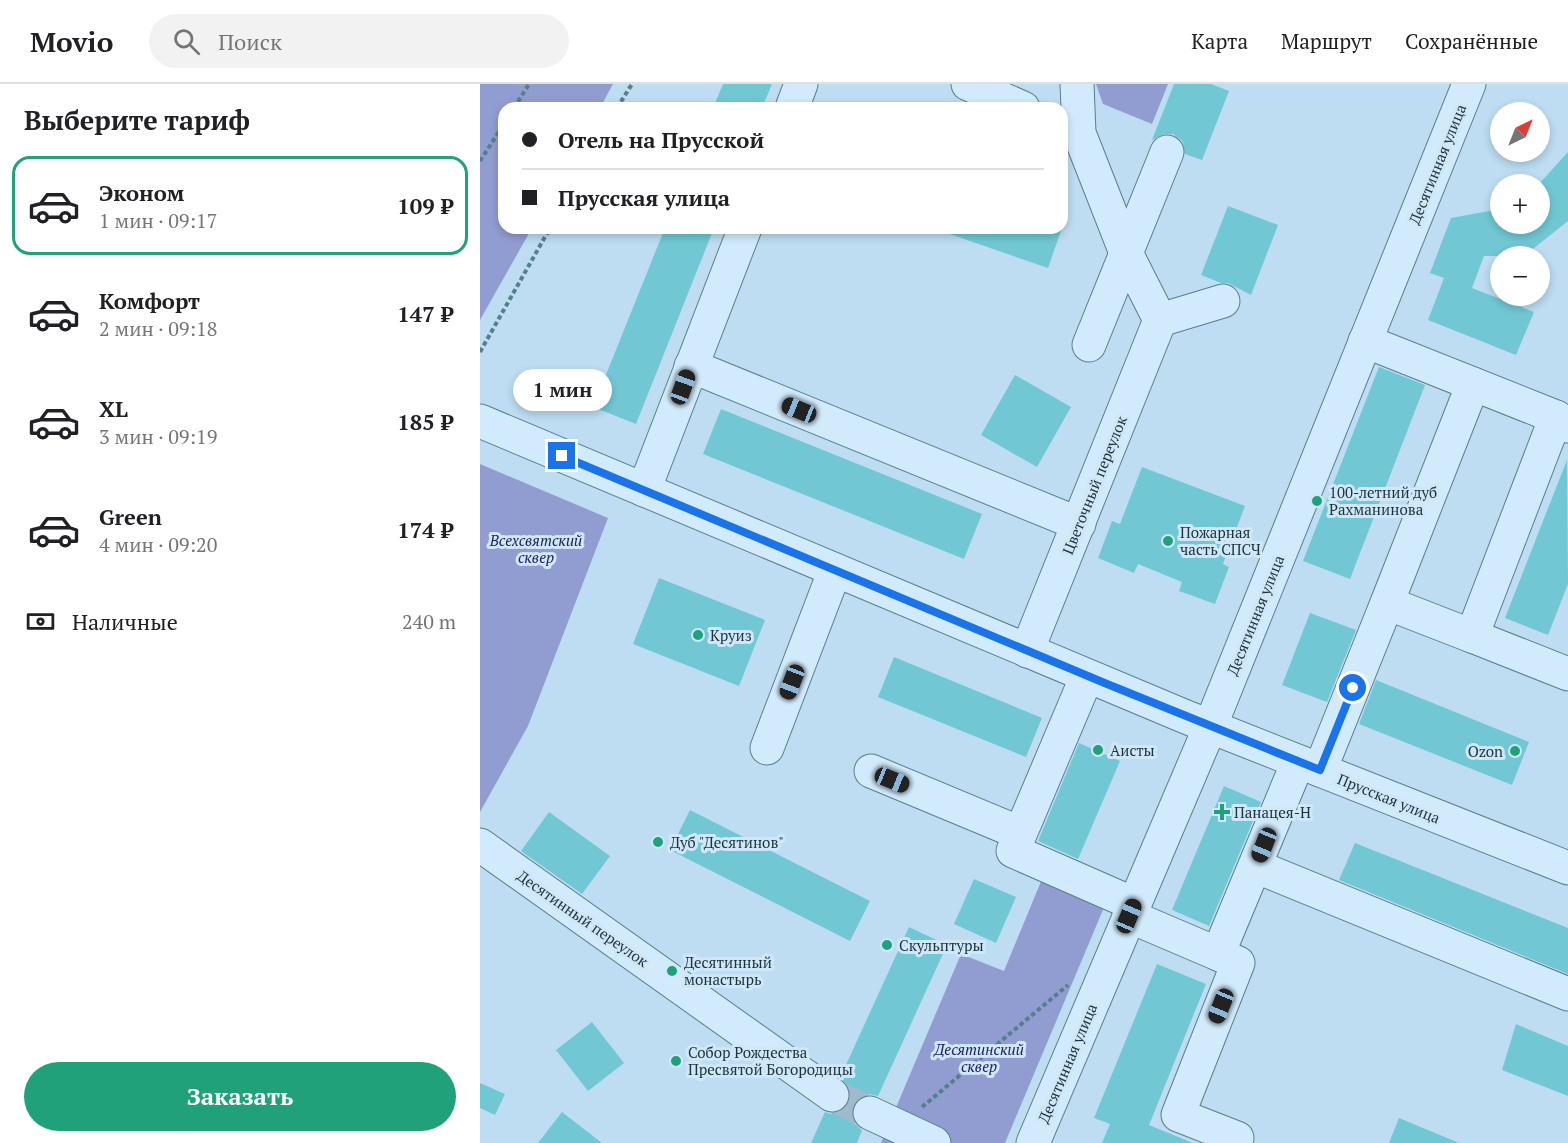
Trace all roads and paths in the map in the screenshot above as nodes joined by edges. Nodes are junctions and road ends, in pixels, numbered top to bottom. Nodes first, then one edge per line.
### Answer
1 (529, 84) edge
2 (632, 84) edge
3 (801, 84) edge
4 (968, 84) edge
5 (1077, 84) edge
6 (1469, 84) edge
7 (518, 102) edge
8 (621, 102) edge
9 (794, 102) edge
10 (1009, 102) edge
11 (1071, 129) edge
12 (498, 133) edge
13 (1167, 152) dead end
14 (480, 161) edge
15 (547, 234) edge
16 (743, 234) edge
17 (1126, 253) junction
18 (1223, 301) dead end
19 (1160, 320) junction
20 (1365, 341) junction
21 (1089, 345) dead end
22 (480, 352) edge
23 (691, 366) junction
24 (1473, 384) junction
25 (1562, 421) edge
26 (480, 422) edge
27 (644, 490) junction
28 (1079, 524) junction
29 (835, 570) junction
30 (1387, 603) junction
31 (1472, 636) junction
32 (1027, 651) junction
33 (1568, 674) edge
34 (1087, 676) junction
35 (1210, 727) junction
36 (767, 748) dead end
37 (1309, 766) junction
38 (871, 771) dead end
39 (1020, 833) junction
40 (480, 845) edge
41 (1566, 861) edge
42 (1255, 866) junction
43 (1132, 910) junction
44 (1218, 954) junction
45 (1069, 984) dead end
46 (1568, 994) edge
47 (832, 1095) tunnel mouth
48 (884, 1120) joint
49 (1237, 1138) dead end
50 (934, 1143) edge
51 (1033, 1143) edge

1 - 7 path
2 - 8 path
3 - 9 street
4 - 10 street
5 - 11 street
6 - 20 street, Десятинная улица
11 - 17 street
12 - 14 path
13 - 17 street
15 - 22 path
16 - 23 street
17 - 19 street
17 - 21 street
18 - 19 street
19 - 28 street, Цветочный переулок
20 - 24 street
20 - 35 street, Десятинная улица
23 - 27 street
23 - 28 street
24 - 25 street
24 - 30 street
25 - 31 street
26 - 27 street, Прусская улица
27 - 29 street, Прусская улица
28 - 32 street, Цветочный переулок
29 - 32 street, Прусская улица
29 - 36 street
30 - 31 street
30 - 37 street
31 - 33 street
32 - 34 street, Прусская улица
34 - 35 street, Прусская улица
34 - 39 street
35 - 37 street, Прусская улица
35 - 43 street, Десятинная улица
37 - 41 street, Прусская улица
37 - 42 street
38 - 39 street
39 - 43 street
40 - 47 street, Десятинный переулок
42 - 44 street
42 - 46 street
43 - 44 street
43 - 51 street, Десятинная улица
44 - 49 street
45 - 48 path
48 - 50 street

